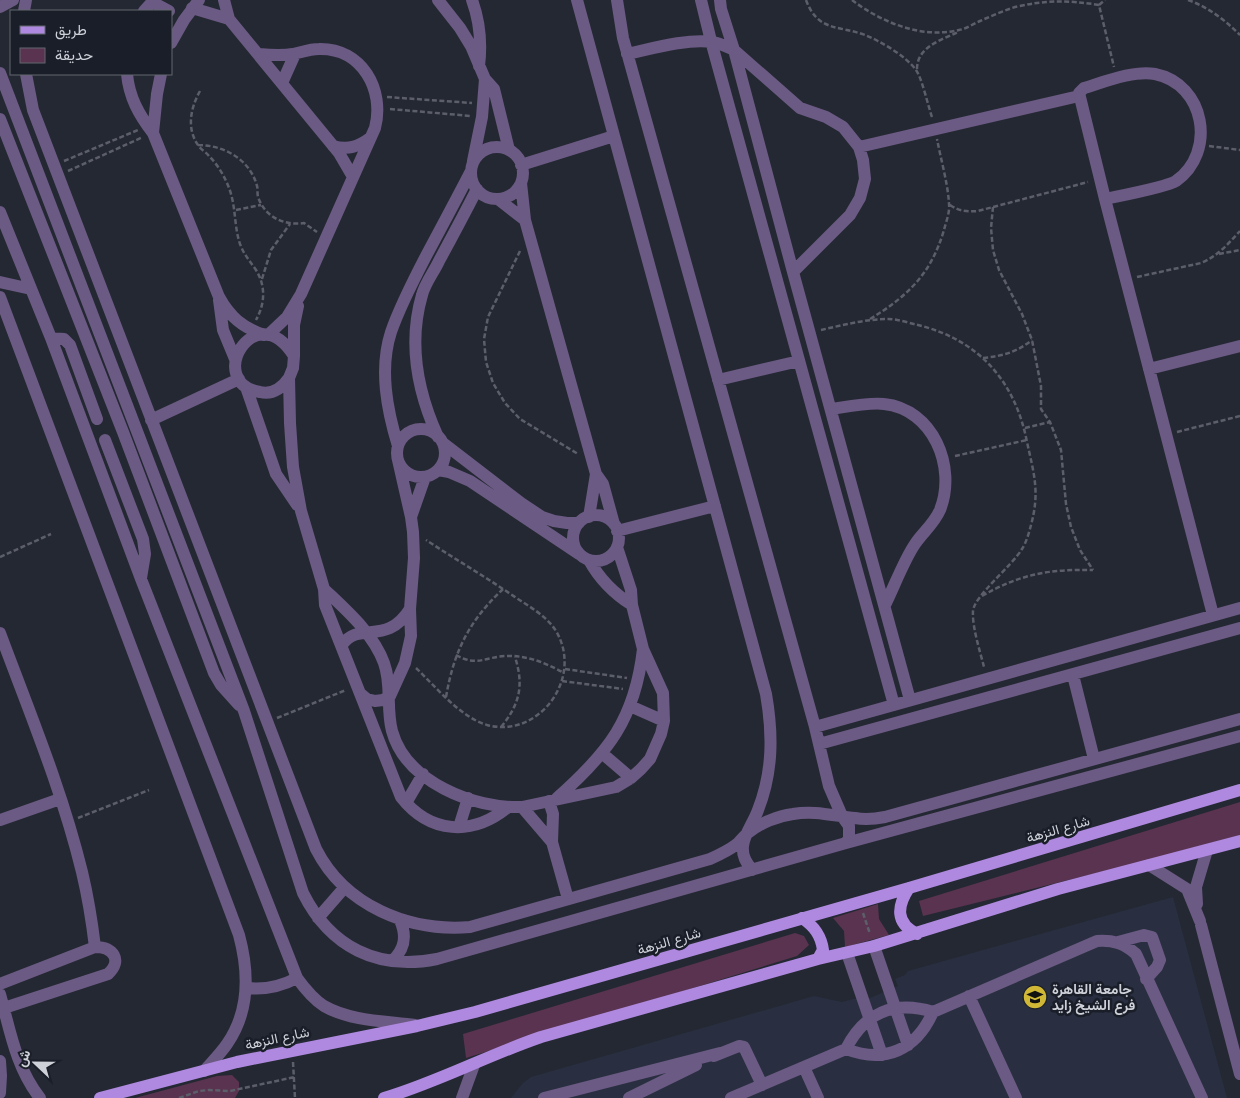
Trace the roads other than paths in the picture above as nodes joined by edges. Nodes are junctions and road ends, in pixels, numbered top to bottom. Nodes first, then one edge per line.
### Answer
1 (13, 0) edge
2 (224, 0) edge
3 (438, 0) edge
4 (472, 0) edge
5 (577, 0) edge
6 (618, 0) edge
7 (701, 0) edge
8 (720, 0) edge
9 (150, 4) edge
10 (195, 4) edge
11 (0, 7) edge
12 (165, 10) edge
13 (172, 13) edge
14 (184, 20) junction
15 (230, 20) junction
16 (172, 41) edge
17 (710, 41) junction
18 (734, 50) junction
19 (258, 54) junction
20 (295, 54) junction
21 (627, 54) junction
22 (479, 66) junction
23 (26, 75) edge
24 (126, 75) edge
25 (160, 75) edge
26 (2, 78) edge
27 (485, 79) junction
28 (282, 83) junction
29 (0, 96) edge
30 (1079, 96) junction
31 (0, 120) edge
32 (151, 129) junction
33 (614, 136) junction
34 (371, 137) junction
35 (333, 146) junction
36 (859, 147) junction
37 (509, 150) junction
38 (522, 165) junction
39 (472, 168) junction
40 (353, 177) junction
41 (521, 183) junction
42 (477, 189) junction
43 (498, 199) junction
44 (1105, 199) junction
45 (0, 212) edge
46 (525, 220) junction
47 (793, 272) junction
48 (0, 282) edge
49 (410, 288) junction
50 (31, 289) junction
51 (301, 294) junction
52 (422, 294) junction
53 (218, 297) junction
54 (0, 298) edge
55 (266, 335) junction
56 (51, 338) junction
57 (1240, 346) edge
58 (294, 356) junction
59 (235, 360) junction
60 (799, 361) junction
61 (1149, 369) junction
62 (290, 378) junction
63 (718, 380) junction
64 (242, 383) junction
65 (831, 409) junction
66 (115, 412) junction
67 (97, 419) junction
68 (151, 420) junction
69 (82, 425) junction
70 (123, 432) junction
71 (106, 440) junction
72 (440, 440) junction
73 (398, 446) junction
74 (90, 447) junction
75 (398, 460) junction
76 (594, 468) junction
77 (438, 470) junction
78 (425, 477) junction
79 (715, 506) junction
80 (518, 507) junction
81 (301, 512) junction
82 (411, 517) junction
83 (584, 520) junction
84 (616, 528) junction
85 (617, 547) junction
86 (584, 557) junction
87 (141, 578) junction
88 (324, 588) junction
89 (632, 605) junction
90 (884, 605) junction
91 (1240, 608) edge
92 (410, 609) junction
93 (1213, 615) junction
94 (1240, 628) edge
95 (0, 633) edge
96 (367, 633) junction
97 (342, 645) junction
98 (642, 649) junction
99 (1073, 674) junction
100 (359, 690) junction
101 (390, 696) junction
102 (910, 700) junction
103 (894, 705) junction
104 (630, 706) junction
105 (244, 711) junction
106 (1240, 719) edge
107 (664, 721) junction
108 (815, 727) junction
109 (1240, 736) edge
110 (818, 744) junction
111 (603, 754) junction
112 (1094, 759) junction
113 (423, 774) junction
114 (631, 778) junction
115 (1240, 790) edge
116 (468, 798) junction
117 (60, 799) junction
118 (553, 800) junction
119 (406, 803) junction
120 (522, 807) junction
121 (507, 808) junction
122 (842, 816) junction
123 (0, 820) edge
124 (459, 827) junction
125 (748, 833) junction
126 (1240, 841) edge
127 (552, 842) junction
128 (846, 843) junction
129 (1207, 850) junction
130 (1149, 865) junction
131 (752, 870) junction
132 (345, 887) junction
133 (909, 888) junction
134 (568, 899) junction
135 (318, 918) junction
136 (802, 918) junction
137 (400, 920) junction
138 (1201, 925) dead end
139 (917, 934) junction
140 (1118, 942) junction
141 (874, 946) junction
142 (96, 948) junction
143 (847, 953) junction
144 (818, 959) junction
145 (392, 961) junction
146 (297, 978) junction
147 (1146, 979) junction
148 (0, 984) edge
149 (247, 988) junction
150 (0, 994) edge
151 (970, 996) junction
152 (4, 1008) junction
153 (895, 1008) junction
154 (933, 1012) junction
155 (870, 1019) junction
156 (417, 1026) junction
157 (908, 1045) junction
158 (846, 1049) junction
159 (720, 1053) junction
160 (882, 1055) junction
161 (17, 1057) junction
162 (0, 1062) edge
163 (474, 1065) junction
164 (804, 1067) junction
165 (204, 1071) junction
166 (1240, 1074) edge
167 (762, 1085) junction
168 (0, 1093) edge
169 (40, 1098) edge
170 (100, 1098) edge
171 (384, 1098) edge
172 (462, 1098) edge
173 (544, 1098) edge
174 (629, 1098) edge
175 (731, 1098) edge
176 (818, 1098) edge
177 (1016, 1098) edge
178 (1202, 1098) edge

1 - 11 street
2 - 15 street
3 - 22 street
4 - 22 street
5 - 33 street
6 - 21 street
7 - 17 street
8 - 18 street
9 - 12 street
10 - 14 street
10 - 15 street
13 - 14 street
14 - 16 street
15 - 19 street
17 - 18 street
17 - 21 street
17 - 60 street
18 - 36 street
18 - 47 street
19 - 20 street
19 - 28 street
20 - 28 street
20 - 34 street
21 - 63 street
22 - 27 street
23 - 68 street
24 - 32 street
25 - 32 street
26 - 29 street
26 - 105 street
27 - 37 street
27 - 39 street
28 - 35 street
30 - 36 street
30 - 44 street
30 - 44 street
31 - 66 street
32 - 53 street
33 - 38 street
33 - 79 street
34 - 35 street
34 - 40 street
35 - 40 street
36 - 47 street
37 - 38 street
37 - 39 street
38 - 41 street
39 - 42 street
39 - 49 street
40 - 51 street
41 - 43 street
41 - 46 street
42 - 43 street
42 - 52 street
43 - 46 street
44 - 61 street
45 - 50 street
46 - 76 street
47 - 65 street
48 - 50 street
49 - 52 street
49 - 73 street
50 - 56 street
51 - 55 street
51 - 58 street
52 - 72 street
53 - 55 street
53 - 59 street
54 - 149 street
55 - 58 street
55 - 59 street
56 - 67 street
56 - 69 street
57 - 61 street
58 - 62 street
59 - 64 street
60 - 63 street
60 - 103 street
61 - 93 street
62 - 64 street
62 - 81 street
63 - 108 street
64 - 68 street
64 - 81 street
65 - 90 street
65 - 90 street
66 - 67 street
66 - 70 street
67 - 69 street
68 - 132 street
69 - 74 street
70 - 71 street
70 - 105 street
71 - 74 street
71 - 87 street
72 - 73 street
72 - 77 street
72 - 80 street
73 - 75 street
74 - 87 street
75 - 78 street
75 - 82 street
76 - 83 street
76 - 84 street
77 - 78 street
77 - 80 street
78 - 82 street
79 - 84 street
79 - 125 street
80 - 83 street
80 - 86 street
81 - 88 street
82 - 92 street
83 - 84 street
83 - 86 street
84 - 85 street
85 - 86 street
85 - 89 street
86 - 89 street
87 - 146 street
88 - 96 street
88 - 97 street
89 - 98 street
90 - 102 street
91 - 93 street
92 - 96 street
92 - 101 street
93 - 102 street
94 - 99 street
95 - 117 street
96 - 97 street
96 - 101 street
97 - 100 street
98 - 104 street
98 - 107 street
99 - 110 street
99 - 112 street
100 - 101 street
100 - 119 street
101 - 113 street
102 - 103 street
103 - 108 street
104 - 107 street
104 - 111 street
105 - 135 street
106 - 112 street
107 - 114 street
108 - 110 street
109 - 128 street
110 - 122 street
111 - 114 street
111 - 118 street
112 - 122 street
113 - 116 street
113 - 119 street
114 - 118 street
115 - 133 main road, شارع النزهة
116 - 121 street
116 - 124 street
117 - 123 street
117 - 142 street
118 - 120 street
118 - 127 street
119 - 124 street
120 - 121 street
120 - 127 street
121 - 124 street
122 - 125 street
122 - 128 street
125 - 131 street
125 - 134 street
126 - 129 main road
127 - 134 street
128 - 131 street
129 - 130 main road
129 - 130 street
130 - 139 main road
131 - 145 street
132 - 135 street
132 - 137 street
133 - 136 main road, شارع النزهة
133 - 139 main road
134 - 137 street
135 - 145 street
136 - 144 main road
136 - 156 main road, شارع النزهة
137 - 145 street
138 - 166 street
139 - 141 main road
140 - 147 street
140 - 147 street
140 - 151 street
141 - 143 main road
141 - 153 street
142 - 148 street
142 - 152 street
143 - 144 main road
143 - 155 street
144 - 163 main road
146 - 149 street
146 - 156 street
147 - 178 street
149 - 165 street
150 - 152 street
151 - 154 street
151 - 177 street
152 - 161 street
153 - 154 street
153 - 155 street
153 - 157 street
154 - 157 street
155 - 158 street
155 - 160 street
156 - 165 main road, شارع النزهة
157 - 160 street
158 - 160 street
158 - 164 street
159 - 167 street
159 - 173 street
159 - 174 street
161 - 162 street
161 - 169 street
162 - 168 street
163 - 171 main road
163 - 172 street
164 - 167 street
164 - 176 street
165 - 170 main road, شارع النزهة
167 - 175 street

